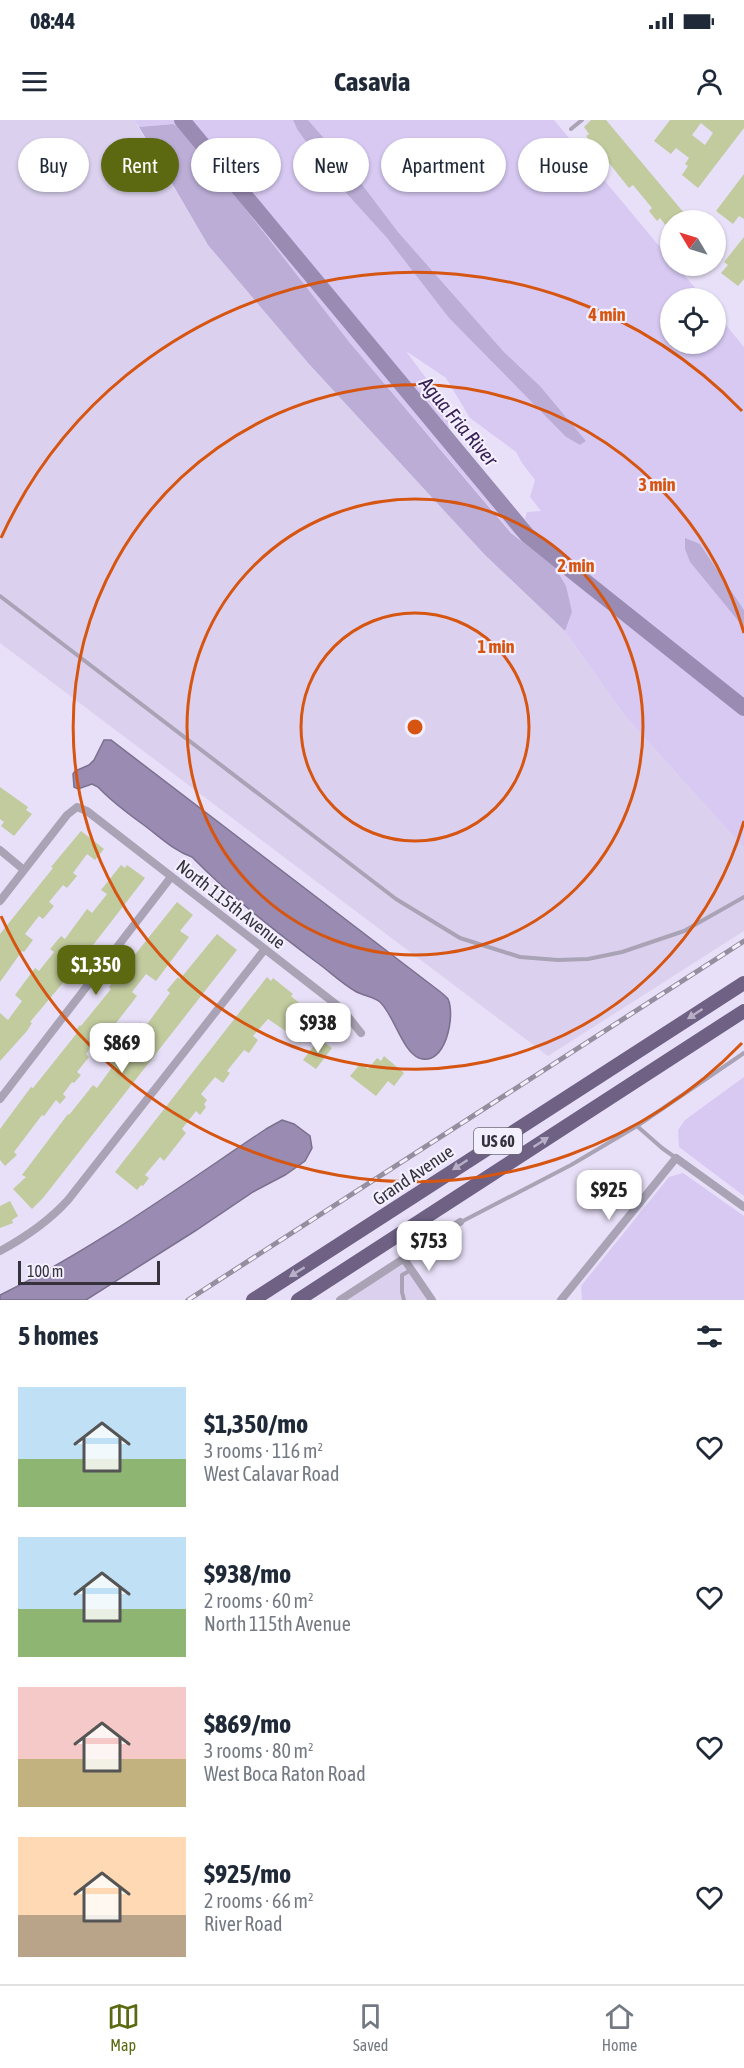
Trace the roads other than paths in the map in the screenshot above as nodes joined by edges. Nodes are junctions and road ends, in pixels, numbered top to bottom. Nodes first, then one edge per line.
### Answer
1 (582, 120) edge
2 (572, 129) dead end
3 (0, 596) edge
4 (0, 850) edge
5 (24, 870) junction
6 (171, 877) junction
7 (744, 897) edge
8 (0, 901) edge
9 (265, 950) junction
10 (744, 983) edge
11 (744, 1011) edge
12 (361, 1033) dead end
13 (744, 1053) edge
14 (0, 1099) edge
15 (637, 1126) junction
16 (676, 1158) junction
17 (744, 1207) edge
18 (460, 1222) joint
19 (0, 1251) edge
20 (404, 1258) junction
21 (412, 1269) junction
22 (253, 1300) edge
23 (298, 1300) edge
24 (340, 1300) edge
25 (404, 1300) edge
26 (432, 1300) edge
27 (561, 1300) edge

1 - 2 lane
3 - 7 lane
4 - 5 street
5 - 6 street, North 115th Avenue
5 - 8 street
6 - 9 street, North 115th Avenue
6 - 14 street
9 - 12 street, North 115th Avenue
9 - 19 street
10 -> 22 highway, Grand Avenue / US 60
23 -> 11 highway, US 60
13 - 15 lane
15 - 16 lane
15 - 18 lane
16 - 17 street
16 - 27 street
18 - 20 street
20 - 21 street
20 - 24 street
21 - 25 lane
21 - 26 street

